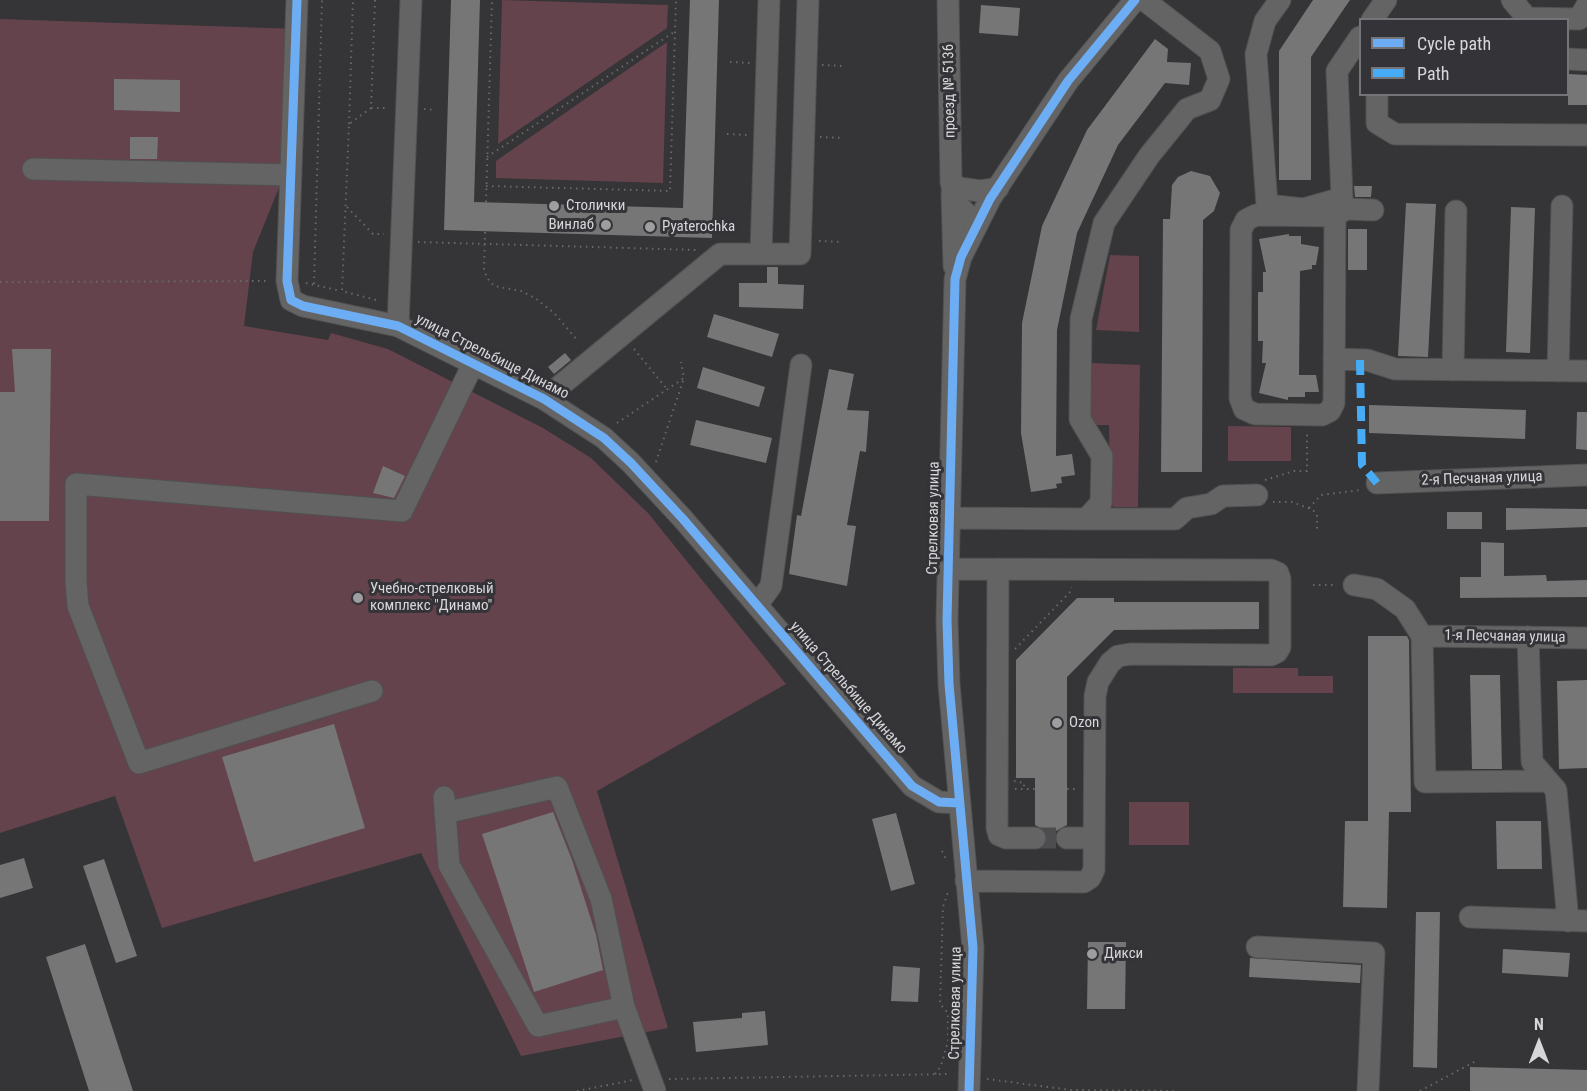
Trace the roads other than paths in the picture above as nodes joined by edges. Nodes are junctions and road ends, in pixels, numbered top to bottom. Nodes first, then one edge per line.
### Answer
1 (297, 0) edge
2 (411, 0) edge
3 (769, 0) edge
4 (808, 0) edge
5 (948, 0) edge
6 (1135, 0) edge
7 (1144, 0) edge
8 (1281, 0) edge
9 (1386, 0) edge
10 (1512, 0) edge
11 (1587, 5) edge
12 (1373, 18) edge
13 (1527, 18) edge
14 (1569, 19) edge
15 (1359, 38) edge
16 (1569, 59) edge
17 (1587, 60) edge
18 (1377, 96) edge
19 (1587, 135) edge
20 (33, 169) dead end
21 (291, 175) junction
22 (951, 182) junction
23 (998, 188) junction
24 (1562, 206) dead end
25 (1373, 210) dead end
26 (1456, 211) dead end
27 (1303, 212) junction
28 (1335, 216) junction
29 (976, 224) junction
30 (761, 253) junction
31 (955, 279) junction
32 (399, 316) junction
33 (1334, 359) junction
34 (474, 362) junction
35 (801, 365) dead end
36 (1453, 370) junction
37 (1557, 371) junction
38 (1587, 371) edge
39 (544, 399) junction
40 (1587, 476) edge
41 (1377, 483) road end
42 (1257, 495) road end
43 (949, 518) junction
44 (1086, 519) junction
45 (948, 569) junction
46 (998, 569) junction
47 (1354, 585) road end
48 (757, 605) junction
49 (1422, 636) junction
50 (1528, 637) junction
51 (1587, 638) edge
52 (372, 691) dead end
53 (957, 774) junction
54 (1548, 781) junction
55 (925, 796) junction
56 (959, 803) junction
57 (1035, 838) tunnel mouth
58 (1067, 838) tunnel mouth
59 (1094, 838) junction
60 (957, 880) junction
61 (1470, 917) dead end
62 (1578, 921) edge
63 (1257, 947) dead end
64 (624, 1007) junction
65 (969, 1084) edge
66 (653, 1085) edge
67 (1368, 1091) edge

1 - 21 street
2 - 32 street
3 - 30 street
4 - 30 street
5 - 22 street, проезд № 5136
6 - 23 street, Стрелковая улица
7 - 44 street
8 - 27 street
9 - 12 street
10 - 13 street
11 - 14 street
15 - 27 street
16 - 17 street
18 - 19 street
20 - 21 street
21 - 32 street, улица Стрельбище Динамо
22 - 23 street
22 - 29 street, проезд № 5136
22 - 31 street, проезд № 5136
23 - 29 street, Стрелковая улица
24 - 37 street
25 - 28 street
26 - 36 street
27 - 28 street
27 - 33 street
28 - 33 street
29 - 31 street, Стрелковая улица
30 - 39 street
31 - 43 street, Стрелковая улица
32 - 34 street, улица Стрельбище Динамо
33 - 36 street
34 - 39 street, улица Стрельбище Динамо
34 - 52 street
35 - 48 street
36 - 37 street
37 - 38 street
39 - 48 street, улица Стрельбище Динамо
40 - 41 street, 2-я Песчаная улица
42 - 44 street
43 - 44 street
43 - 45 street, Стрелковая улица
45 - 46 street
45 - 53 street, Стрелковая улица
46 - 57 street
46 - 59 street
47 - 49 street
48 - 55 street, улица Стрельбище Динамо
49 - 50 street, 1-я Песчаная улица
49 - 54 street
50 - 51 street, 1-я Песчаная улица
50 - 54 street
53 - 55 street
53 - 56 street, Стрелковая улица
54 - 62 street
55 - 56 street, улица Стрельбище Динамо
56 - 60 street, Стрелковая улица
58 - 59 street
59 - 60 street
60 - 65 street, Стрелковая улица
61 - 62 street
63 - 67 street
64 - 64 street
64 - 66 street

